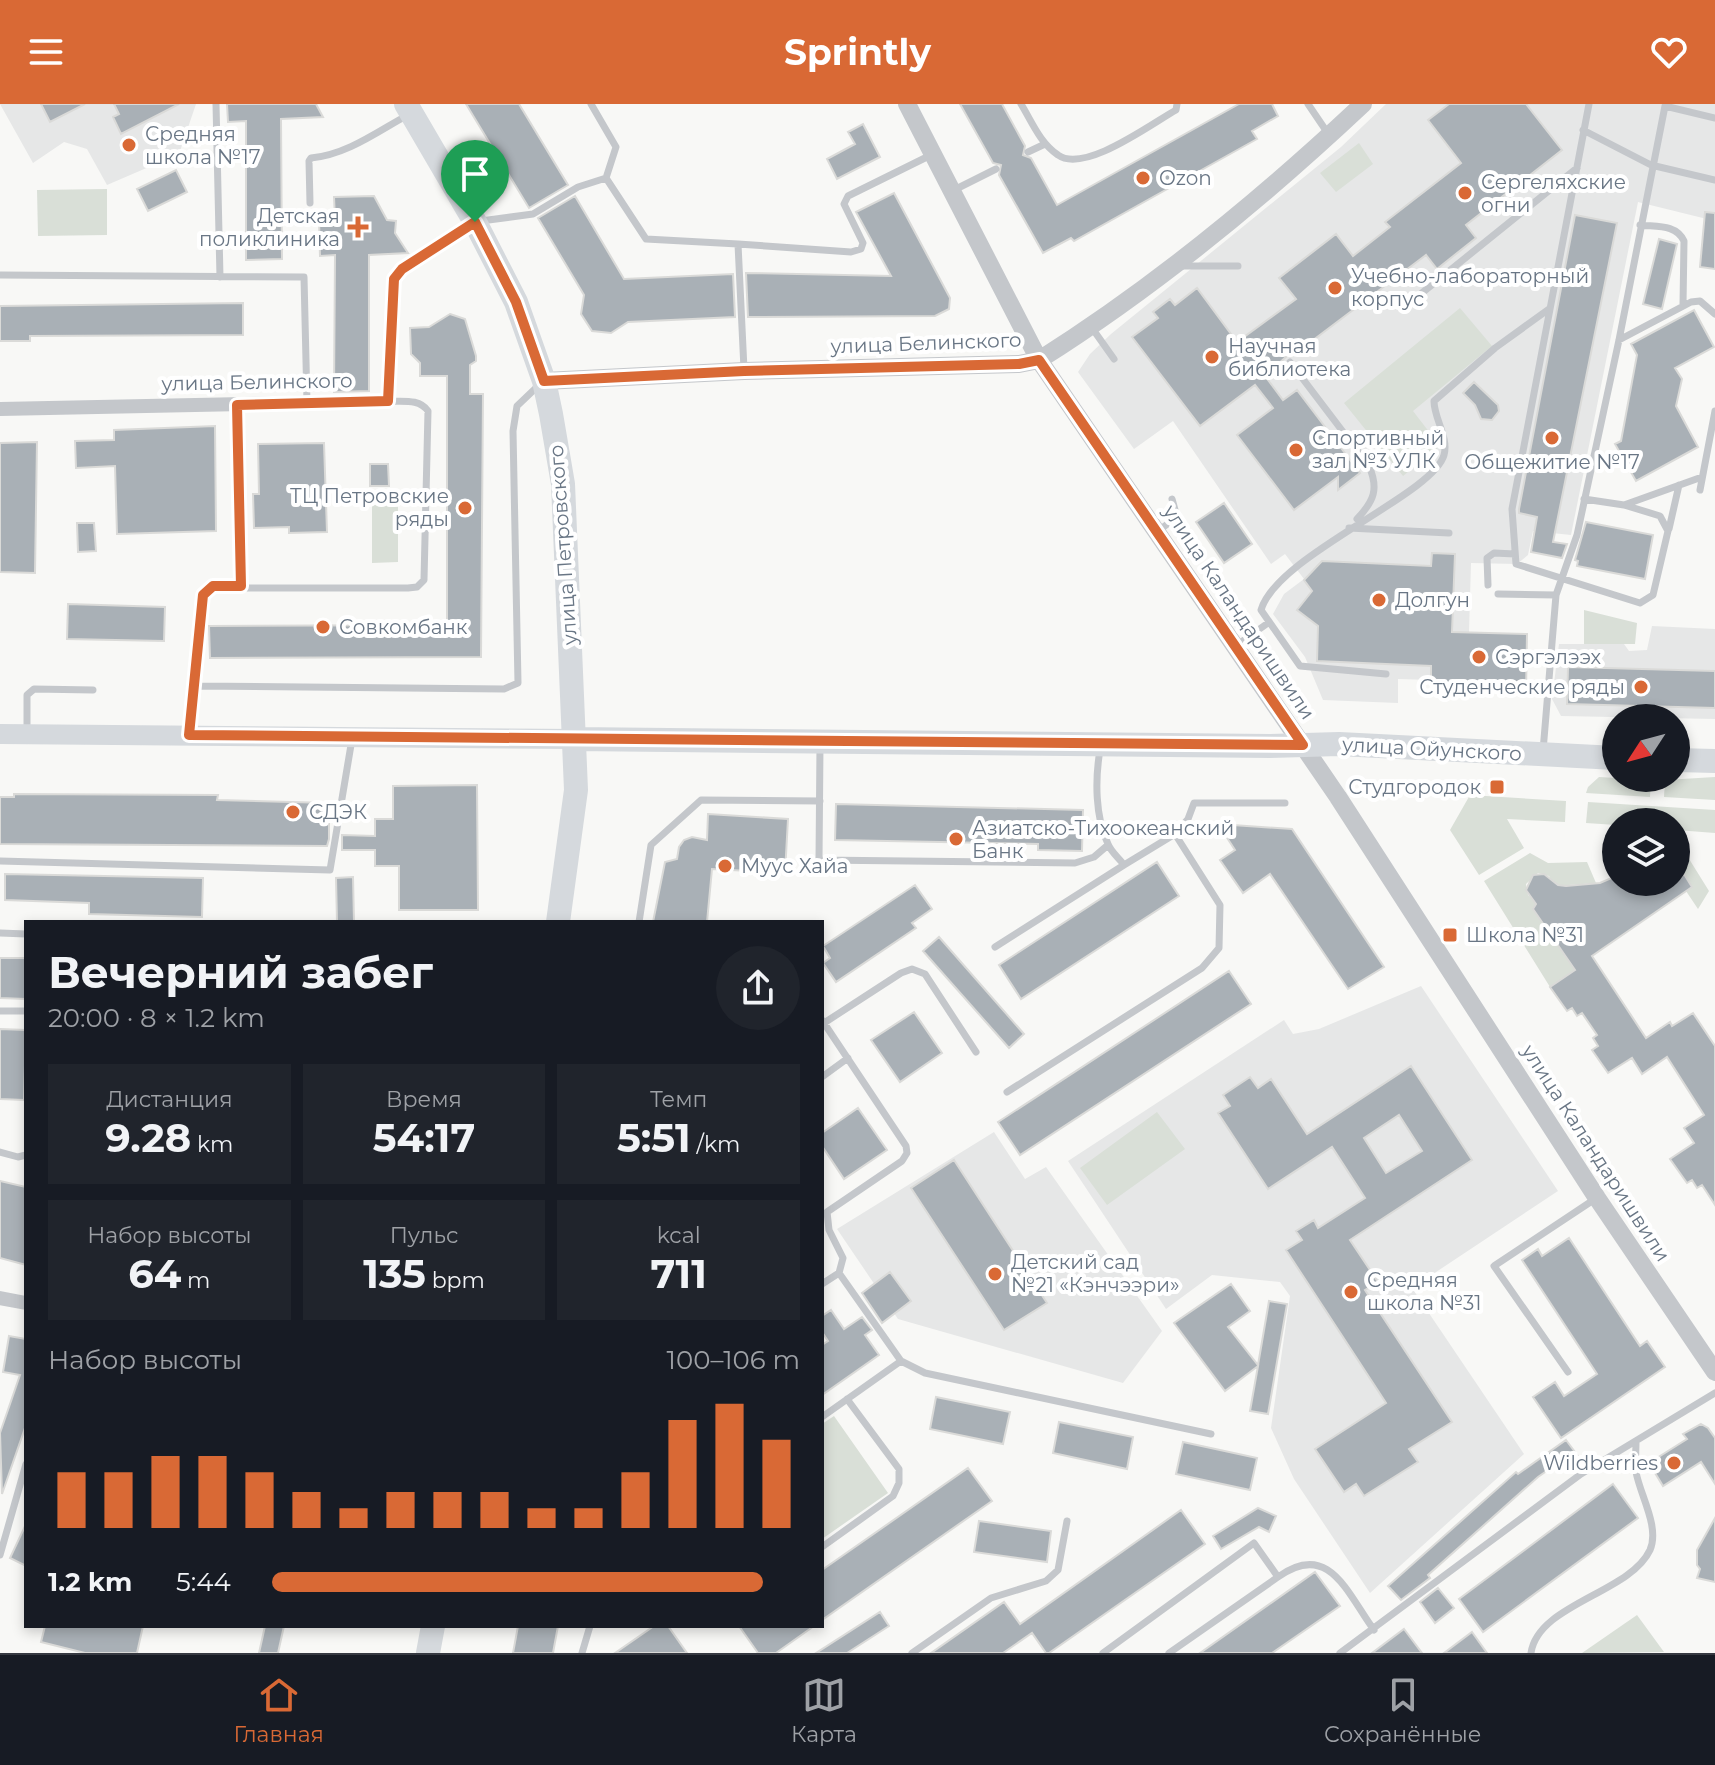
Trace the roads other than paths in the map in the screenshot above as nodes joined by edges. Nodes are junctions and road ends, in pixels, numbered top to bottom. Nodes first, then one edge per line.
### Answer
1 (216, 104) edge
2 (591, 104) edge
3 (907, 104) edge
4 (1021, 104) edge
5 (1177, 104) edge
6 (1308, 104) edge
7 (1363, 104) edge
8 (1589, 104) edge
9 (409, 108) edge
10 (1715, 118) edge
11 (1583, 130) junction
12 (1329, 136) junction
13 (1045, 144) junction
14 (1028, 152) dead end
15 (934, 154) junction
16 (1651, 165) junction
17 (1577, 168) junction
18 (996, 169) dead end
19 (606, 178) junction
20 (1715, 180) edge
21 (952, 191) junction
22 (310, 203) dead end
23 (475, 222) junction
24 (1640, 225) junction
25 (738, 244) junction
26 (1172, 266) junction
27 (1238, 266) dead end
28 (0, 275) edge
29 (220, 277) junction
30 (1683, 305) junction
31 (1402, 309) dead end
32 (1549, 309) junction
33 (1715, 314) edge
34 (1091, 326) junction
35 (1619, 340) junction
36 (1114, 359) dead end
37 (1039, 360) junction
38 (1290, 362) dead end
39 (744, 371) junction
40 (544, 381) junction
41 (388, 401) junction
42 (307, 404) junction
43 (237, 405) junction
44 (0, 409) edge
45 (1715, 411) edge
46 (1702, 477) junction
47 (1679, 485) junction
48 (1700, 490) dead end
49 (1172, 499) dead end
50 (1584, 499) junction
51 (1624, 505) junction
52 (1348, 529) junction
53 (1157, 531) junction
54 (1668, 531) junction
55 (1449, 533) dead end
56 (1515, 554) junction
57 (1561, 578) junction
58 (1488, 585) dead end
59 (241, 586) junction
60 (1498, 594) dead end
61 (1556, 595) junction
62 (1268, 623) junction
63 (1235, 646) junction
64 (1386, 674) dead end
65 (194, 686) junction
66 (93, 690) dead end
67 (0, 734) edge
68 (27, 734) junction
69 (189, 735) junction
70 (353, 737) junction
71 (574, 739) junction
72 (821, 742) junction
73 (1102, 743) junction
74 (1303, 745) junction
75 (1542, 755) junction
76 (1602, 757) edge
77 (1690, 760) edge
78 (1715, 761) edge
79 (820, 801) junction
80 (1285, 803) dead end
81 (1175, 834) junction
82 (1108, 845) junction
83 (0, 861) edge
84 (1124, 865) junction
85 (558, 920) edge
86 (639, 920) edge
87 (0, 933) edge
88 (24, 934) edge
89 (995, 947) dead end
90 (0, 1011) edge
91 (24, 1011) edge
92 (824, 1021) edge
93 (824, 1023) edge
94 (976, 1052) dead end
95 (848, 1058) junction
96 (824, 1076) edge
97 (1007, 1092) dead end
98 (0, 1152) edge
99 (24, 1156) edge
100 (1597, 1198) junction
101 (839, 1273) junction
102 (824, 1283) edge
103 (0, 1298) edge
104 (24, 1303) edge
105 (901, 1361) junction
106 (1568, 1372) dead end
107 (1715, 1372) edge
108 (1715, 1393) edge
109 (847, 1399) junction
110 (824, 1416) edge
111 (1211, 1434) dead end
112 (1636, 1441) junction
113 (24, 1471) edge
114 (1067, 1521) dead end
115 (824, 1546) edge
116 (0, 1555) edge
117 (1278, 1577) junction
118 (433, 1628) edge
119 (589, 1628) edge
120 (1374, 1630) junction
121 (428, 1653) edge
122 (582, 1653) edge
123 (912, 1653) edge
124 (1103, 1653) edge
125 (1169, 1653) edge
126 (1340, 1653) edge
127 (1531, 1653) edge

1 - 29 lane
2 - 19 lane
3 - 15 street, улица Каландаришвили
4 - 13 lane
5 - 13 lane
6 - 12 lane
7 - 12 street, улица Белинского
8 - 11 lane
9 - 22 lane
9 - 23 main road, улица Петровского
10 - 16 lane
11 - 16 lane
11 - 17 lane
12 - 26 street, улица Белинского
13 - 14 lane
15 - 21 street, улица Каландаришвили
15 - 25 lane
16 - 20 lane
16 - 24 lane
17 - 31 lane
17 - 32 lane
18 - 21 lane
19 - 23 lane
19 - 25 lane
21 - 37 street, улица Каландаришвили
23 - 40 main road, улица Петровского
23 - 41 street
24 - 30 lane
24 - 35 lane
25 - 39 lane
26 - 27 lane
26 - 34 street, улица Белинского
28 - 29 lane
29 - 42 lane
30 - 33 lane
30 - 35 lane
32 - 52 lane
32 - 56 lane
34 - 36 lane
34 - 37 street, улица Белинского
35 - 50 lane
37 - 39 street, улица Белинского
37 - 53 street, улица Каландаришвили
38 - 52 lane
39 - 40 street, улица Белинского
40 - 65 lane
40 - 71 main road, улица Петровского
41 - 42 street, улица Белинского
41 - 59 lane
42 - 43 street, улица Белинского
43 - 44 street, улица Белинского
43 - 59 lane
45 - 46 lane
46 - 47 lane
46 - 48 lane
47 - 51 lane
47 - 54 lane
49 - 53 lane
50 - 51 lane
50 - 57 lane
51 - 54 lane
52 - 55 lane
52 - 62 lane
53 - 63 street, улица Каландаришвили
54 - 57 lane
56 - 57 lane
56 - 58 lane
57 - 61 lane
59 - 65 lane
60 - 61 lane
61 - 75 lane
62 - 63 lane
62 - 64 lane
63 - 74 street, улица Каландаришвили
65 - 69 lane
66 - 68 lane
67 - 68 main road, улица Ойунского
68 - 69 main road, улица Ойунского
69 - 70 main road, улица Ойунского
70 - 71 main road, улица Ойунского
70 - 83 lane
71 - 72 main road, улица Ойунского
71 - 85 main road, улица Петровского
72 - 73 main road, улица Ойунского
72 - 79 lane
73 - 74 main road, улица Ойунского
73 - 82 lane
74 - 75 main road, улица Ойунского
74 - 100 street, улица Каландаришвили
75 - 76 main road, улица Ойунского
77 - 78 main road
79 - 82 lane
79 - 86 lane
80 - 81 lane
81 - 84 lane
81 - 97 lane
82 - 84 lane
84 - 89 lane
87 - 88 lane
90 - 91 lane
92 - 94 lane
93 - 95 lane
95 - 96 lane
95 - 101 lane
98 - 99 lane
100 - 106 lane
100 - 107 street, улица Каландаришвили
101 - 102 lane
101 - 105 lane
103 - 104 street
105 - 109 lane
105 - 111 lane
108 - 112 lane
109 - 110 lane
109 - 115 lane
112 - 120 lane
112 - 127 lane
113 - 116 lane
114 - 123 lane
117 - 120 lane
117 - 124 lane
117 - 125 lane
118 - 121 main road
119 - 122 lane
120 - 126 lane

